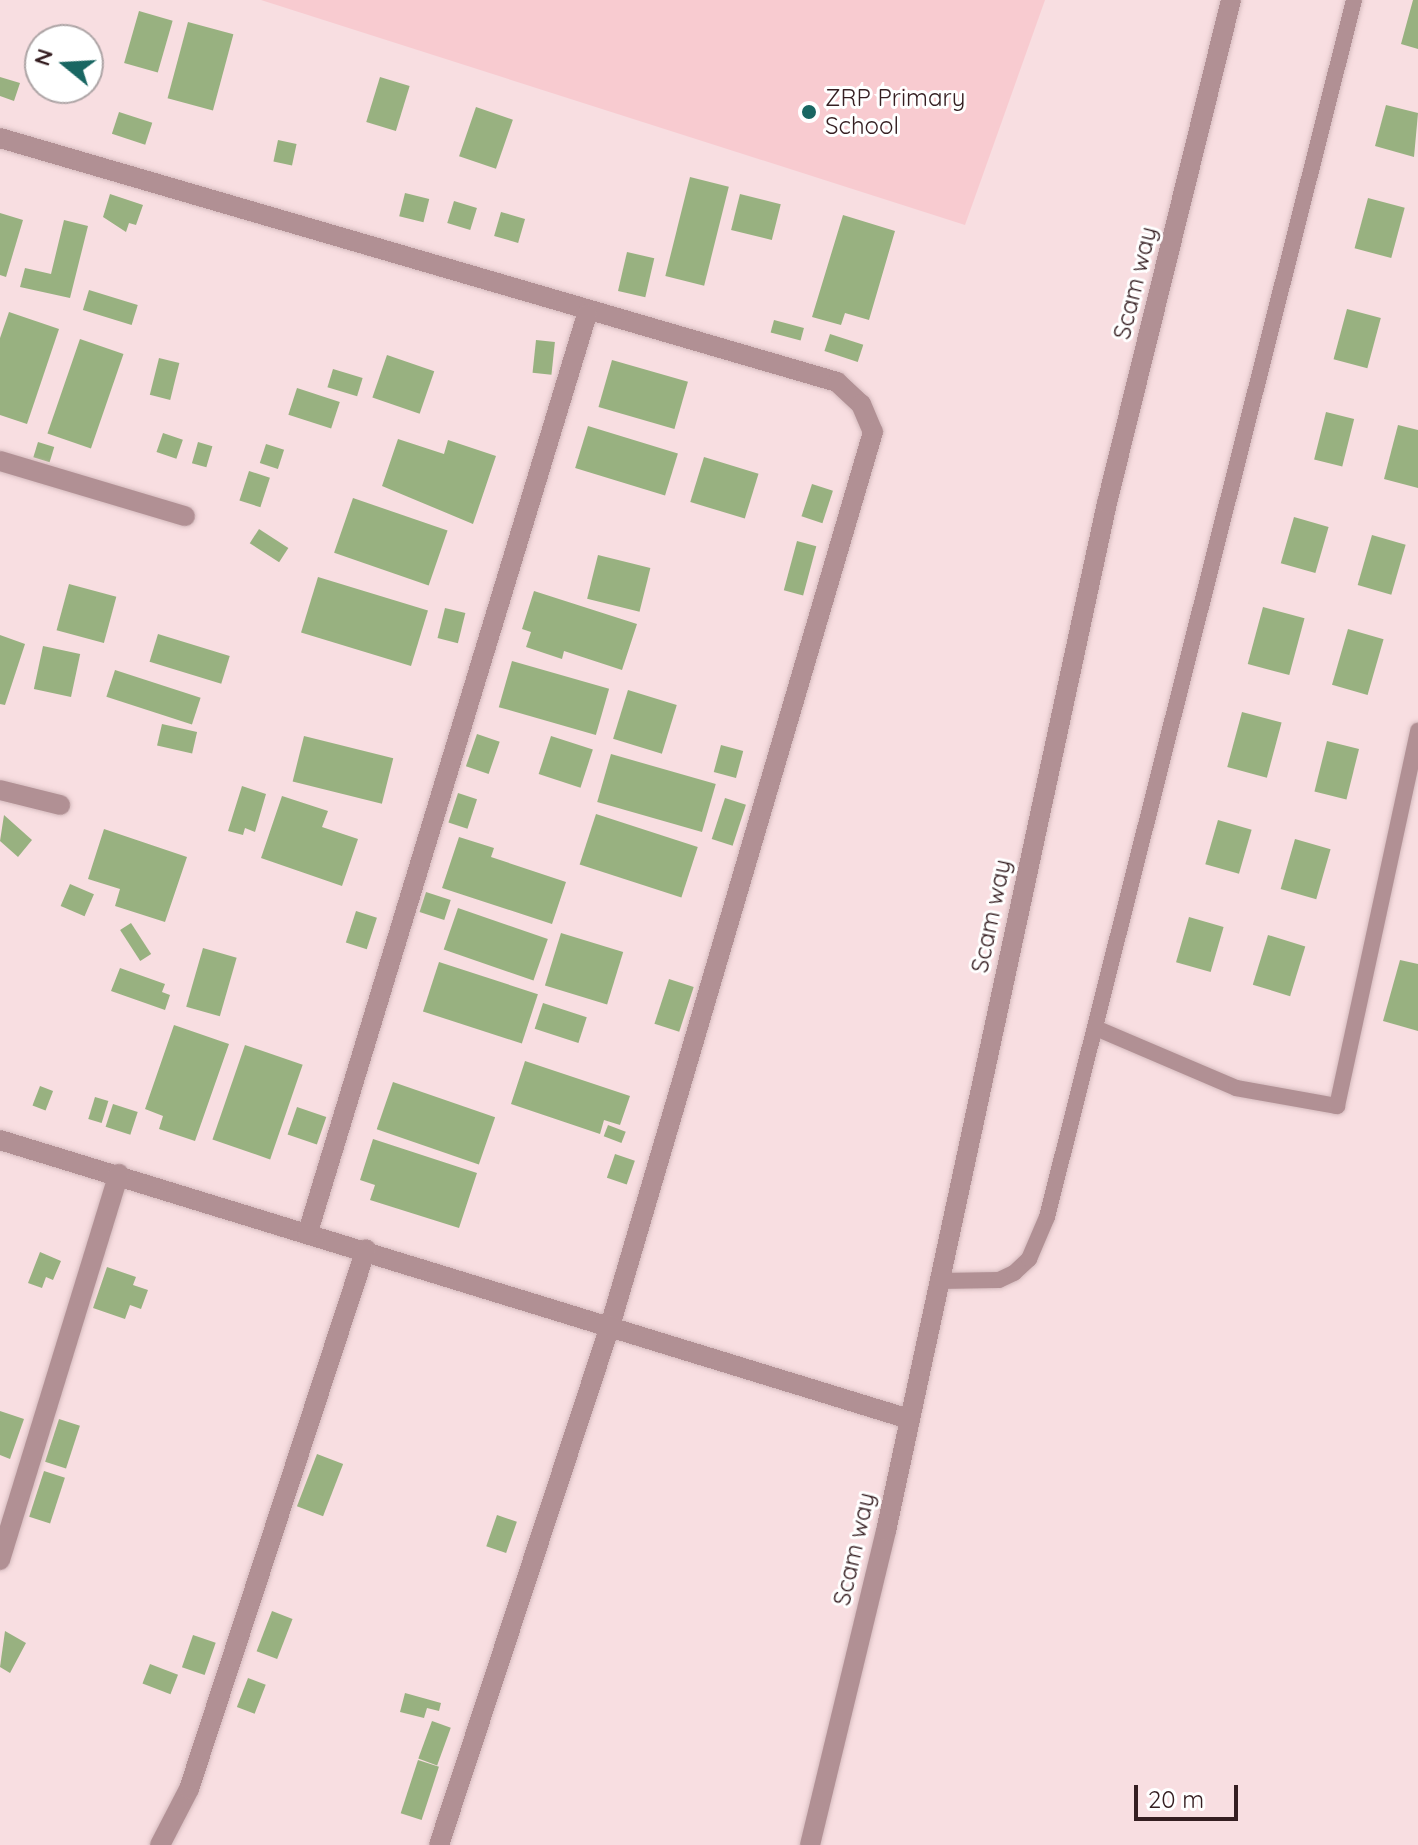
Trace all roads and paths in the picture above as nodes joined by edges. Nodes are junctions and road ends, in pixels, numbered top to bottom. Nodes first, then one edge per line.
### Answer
1 (1231, 0) edge
2 (1354, 0) edge
3 (0, 138) edge
4 (587, 314) junction
5 (0, 461) edge
6 (185, 516) dead end
7 (1418, 731) edge
8 (0, 790) edge
9 (60, 805) dead end
10 (1098, 1029) junction
11 (0, 1140) edge
12 (119, 1174) junction
13 (308, 1232) junction
14 (366, 1249) junction
15 (939, 1281) junction
16 (610, 1326) junction
17 (909, 1419) junction
18 (0, 1560) edge
19 (160, 1845) edge
20 (439, 1845) edge
21 (810, 1845) edge

1 - 15 street, Scam way
2 - 10 lane
3 - 4 street
4 - 13 street
4 - 16 street
5 - 6 street
7 - 10 lane
8 - 9 street
10 - 15 lane
11 - 12 street
12 - 13 street
12 - 18 street
13 - 14 street
14 - 16 street
14 - 19 street
15 - 17 street, Scam way
16 - 17 street
16 - 20 street
17 - 21 street, Scam way

